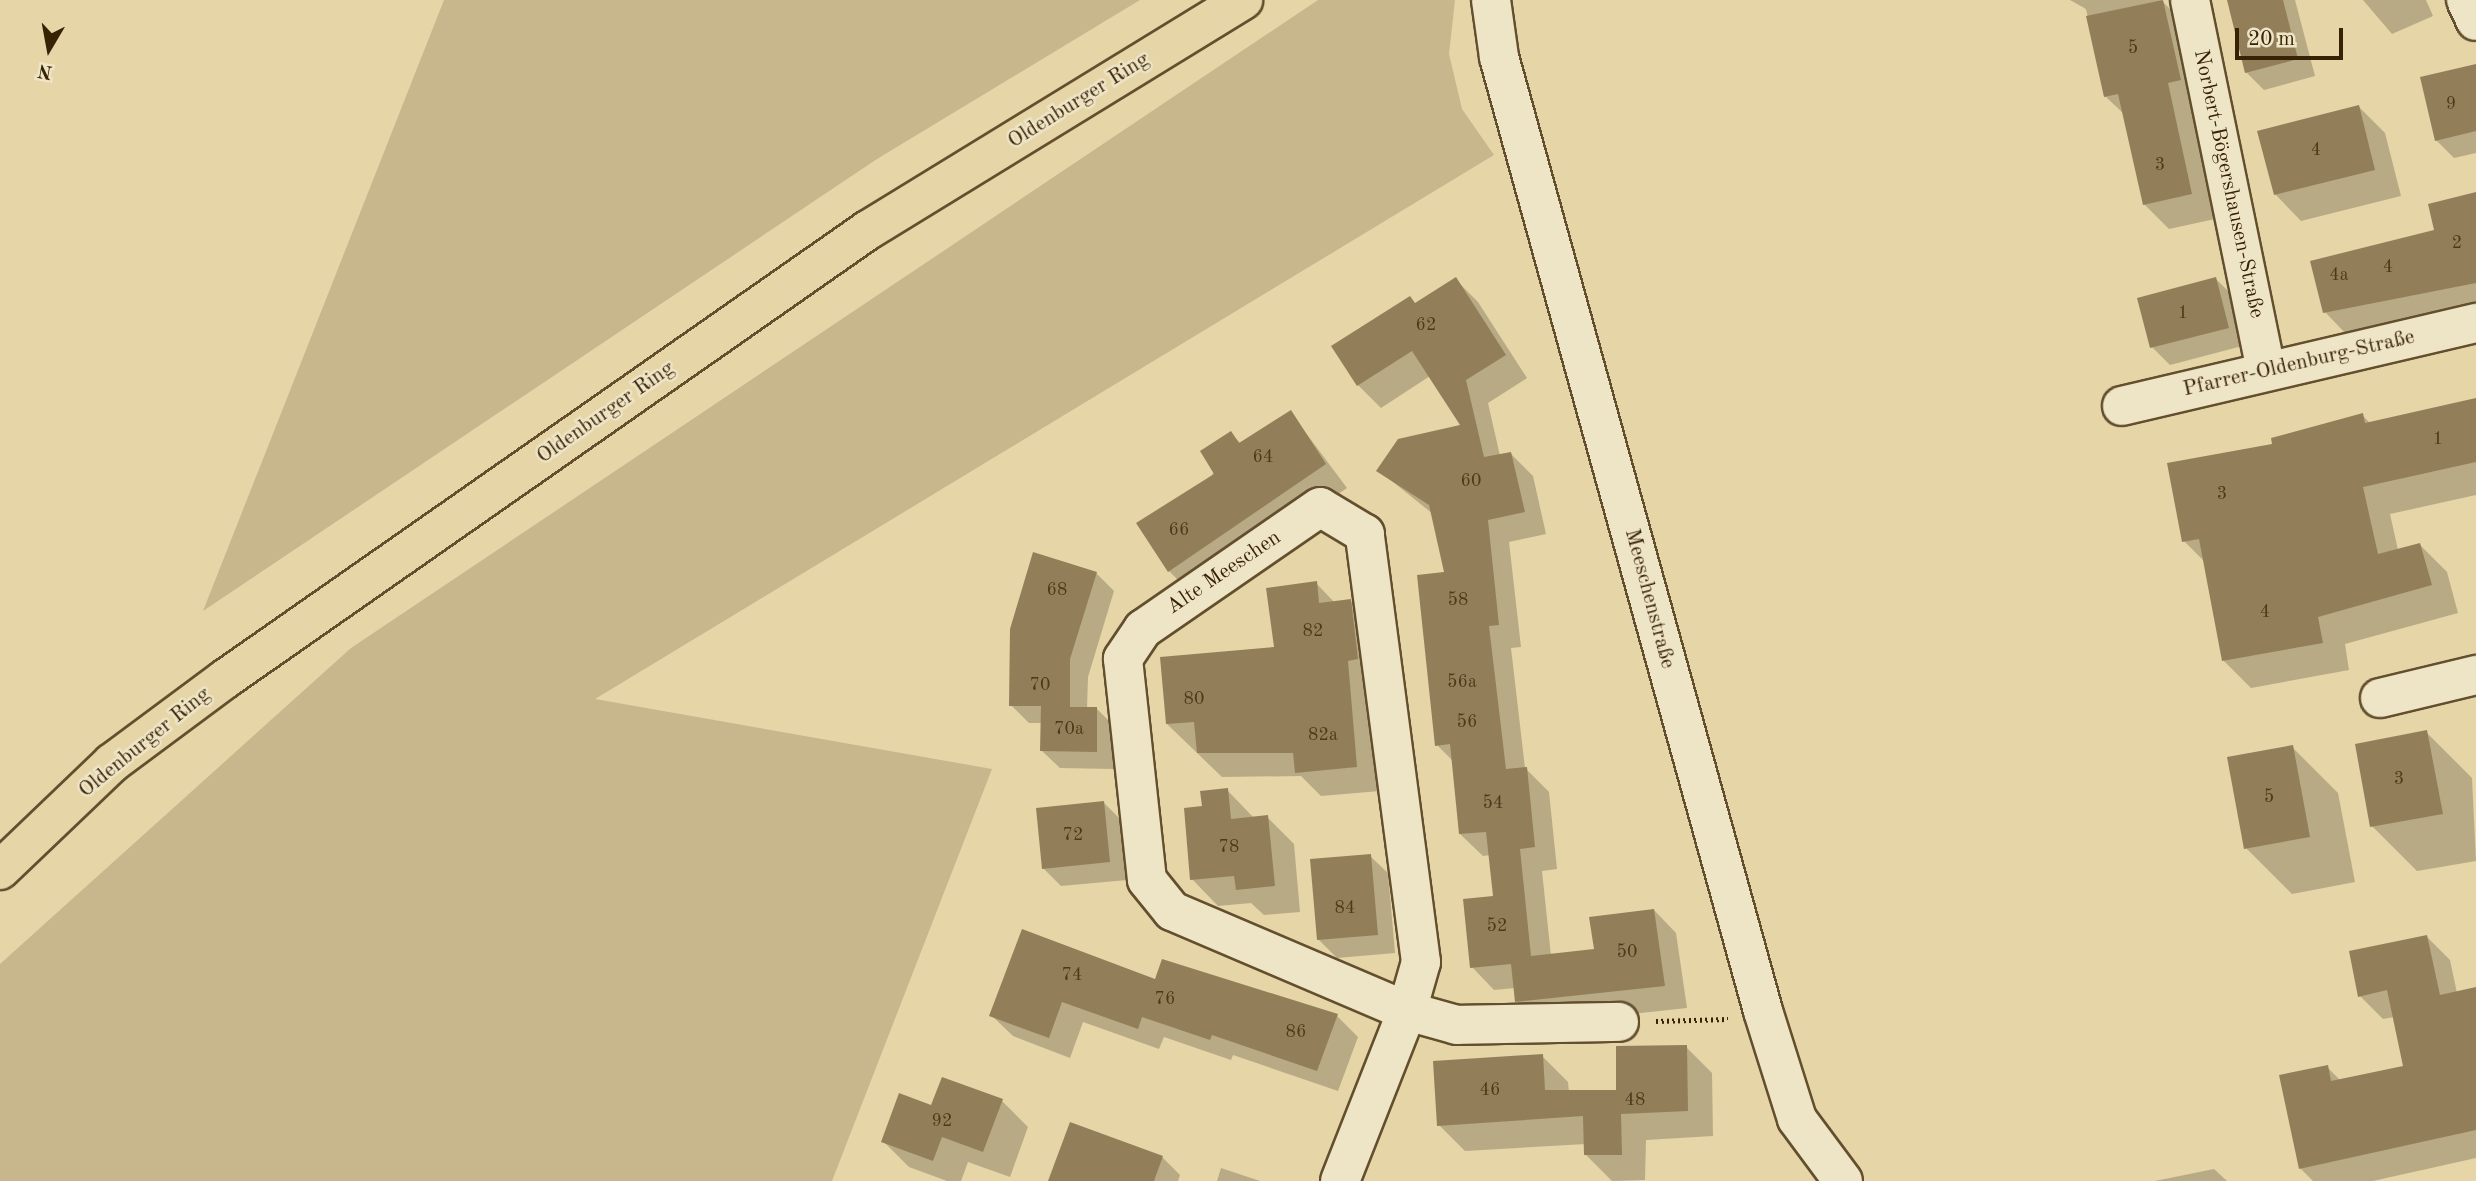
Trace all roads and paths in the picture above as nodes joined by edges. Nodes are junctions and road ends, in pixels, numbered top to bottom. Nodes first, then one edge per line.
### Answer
1 (1243, 0) edge
2 (1491, 0) edge
3 (2190, 0) edge
4 (2466, 0) edge
5 (2476, 21) edge
6 (2476, 323) edge
7 (2266, 369) junction
8 (2122, 405) dead end
9 (2476, 675) edge
10 (2380, 698) dead end
11 (0, 870) edge
12 (1406, 1011) junction
13 (1763, 1011) junction
14 (1619, 1023) joint
15 (1340, 1181) edge
16 (1843, 1181) edge

1 - 11 main road, Oldenburger Ring
2 - 13 street, Meeschenstraße
3 - 7 street, Norbert-Bögershausen-Straße
4 - 5 street
6 - 7 street, Pfarrer-Oldenburg-Straße
7 - 8 street, Pfarrer-Oldenburg-Straße
9 - 10 street
12 - 12 street, Alte Meeschen
12 - 14 street
12 - 15 street, Alte Meeschen
13 - 14 path
13 - 16 street, Meeschenstraße

